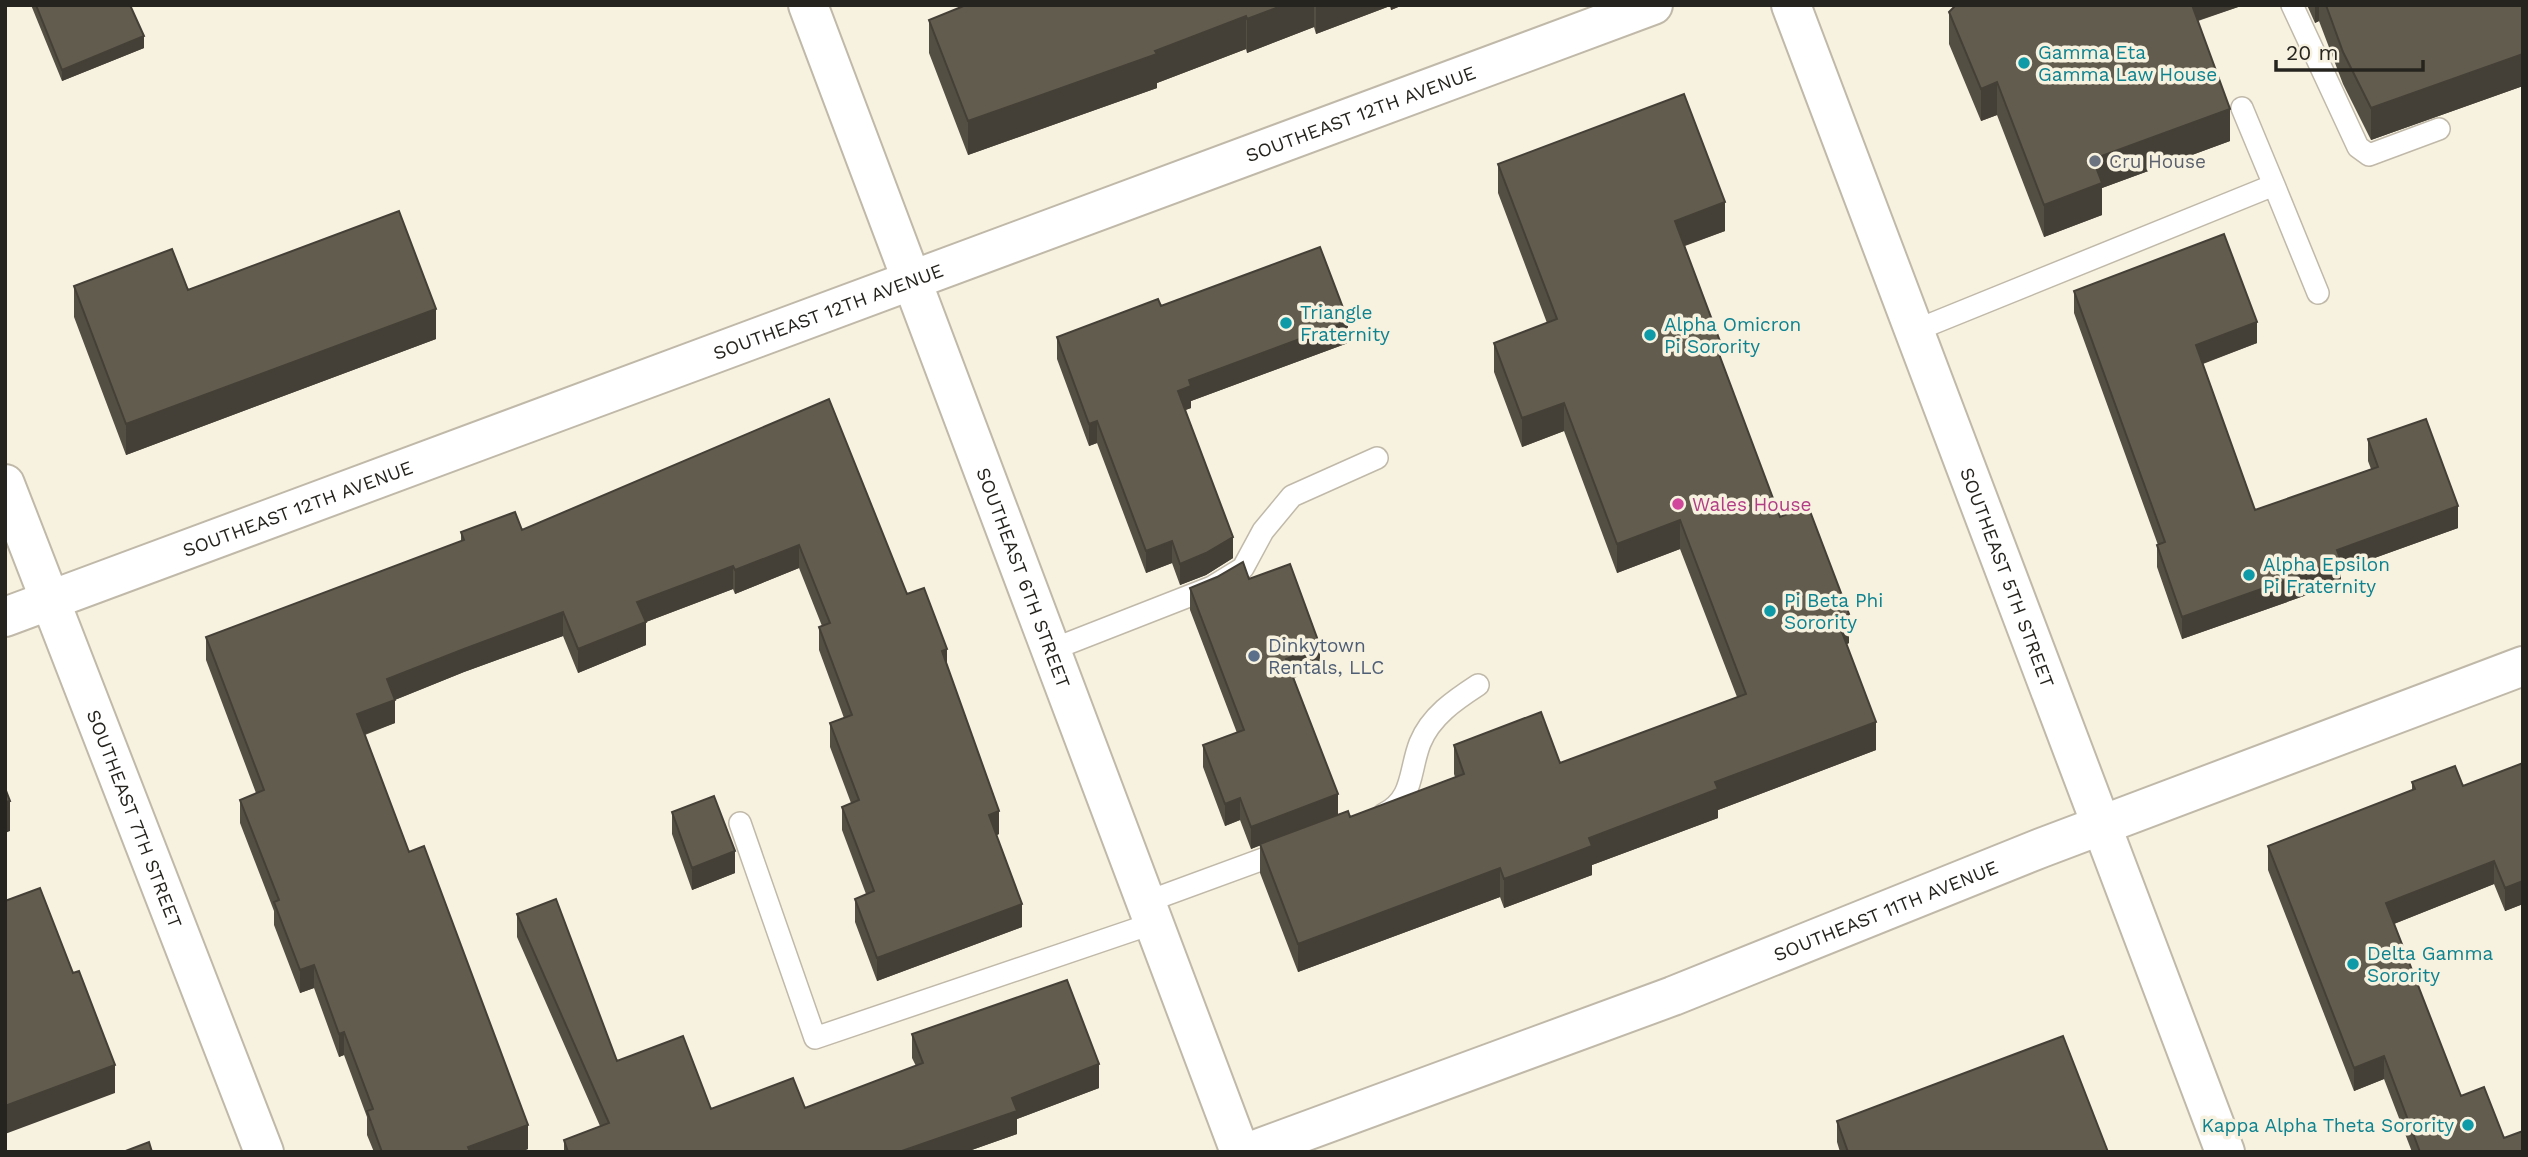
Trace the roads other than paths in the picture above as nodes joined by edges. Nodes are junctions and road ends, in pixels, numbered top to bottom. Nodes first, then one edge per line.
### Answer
1 (808, 5) edge
2 (1653, 5) edge
3 (1791, 5) edge
4 (2292, 5) edge
5 (2242, 108) dead end
6 (2439, 129) dead end
7 (2274, 185) junction
8 (912, 280) junction
9 (2319, 293) dead end
10 (1914, 331) junction
11 (1377, 458) dead end
12 (5, 484) edge
13 (49, 601) junction
14 (5, 617) edge
15 (1051, 650) junction
16 (2523, 666) edge
17 (1478, 685) dead end
18 (740, 823) dead end
19 (1360, 823) edge
20 (2102, 825) junction
21 (1310, 842) edge
22 (1150, 912) junction
23 (264, 1152) edge
24 (1240, 1152) edge
25 (1249, 1152) edge
26 (2225, 1152) edge

1 - 8 street, SOUTHEAST 6TH STREET
2 - 8 street, SOUTHEAST 12TH AVENUE
3 - 10 street, SOUTHEAST 5TH STREET
4 - 6 lane
5 - 7 lane
7 - 9 lane
7 - 10 lane
8 - 13 street, SOUTHEAST 12TH AVENUE
8 - 15 street, SOUTHEAST 6TH STREET
10 - 20 street, SOUTHEAST 5TH STREET
11 - 15 lane
12 - 13 street, SOUTHEAST 7TH STREET
13 - 14 street, SOUTHEAST 12TH AVENUE
13 - 23 street, SOUTHEAST 7TH STREET
15 - 22 street, SOUTHEAST 6TH STREET
16 - 20 street, SOUTHEAST 11TH AVENUE
17 - 19 lane
18 - 22 lane
20 - 25 street, SOUTHEAST 11TH AVENUE
20 - 26 street, SOUTHEAST 5TH STREET
21 - 22 lane
22 - 24 street, SOUTHEAST 6TH STREET

